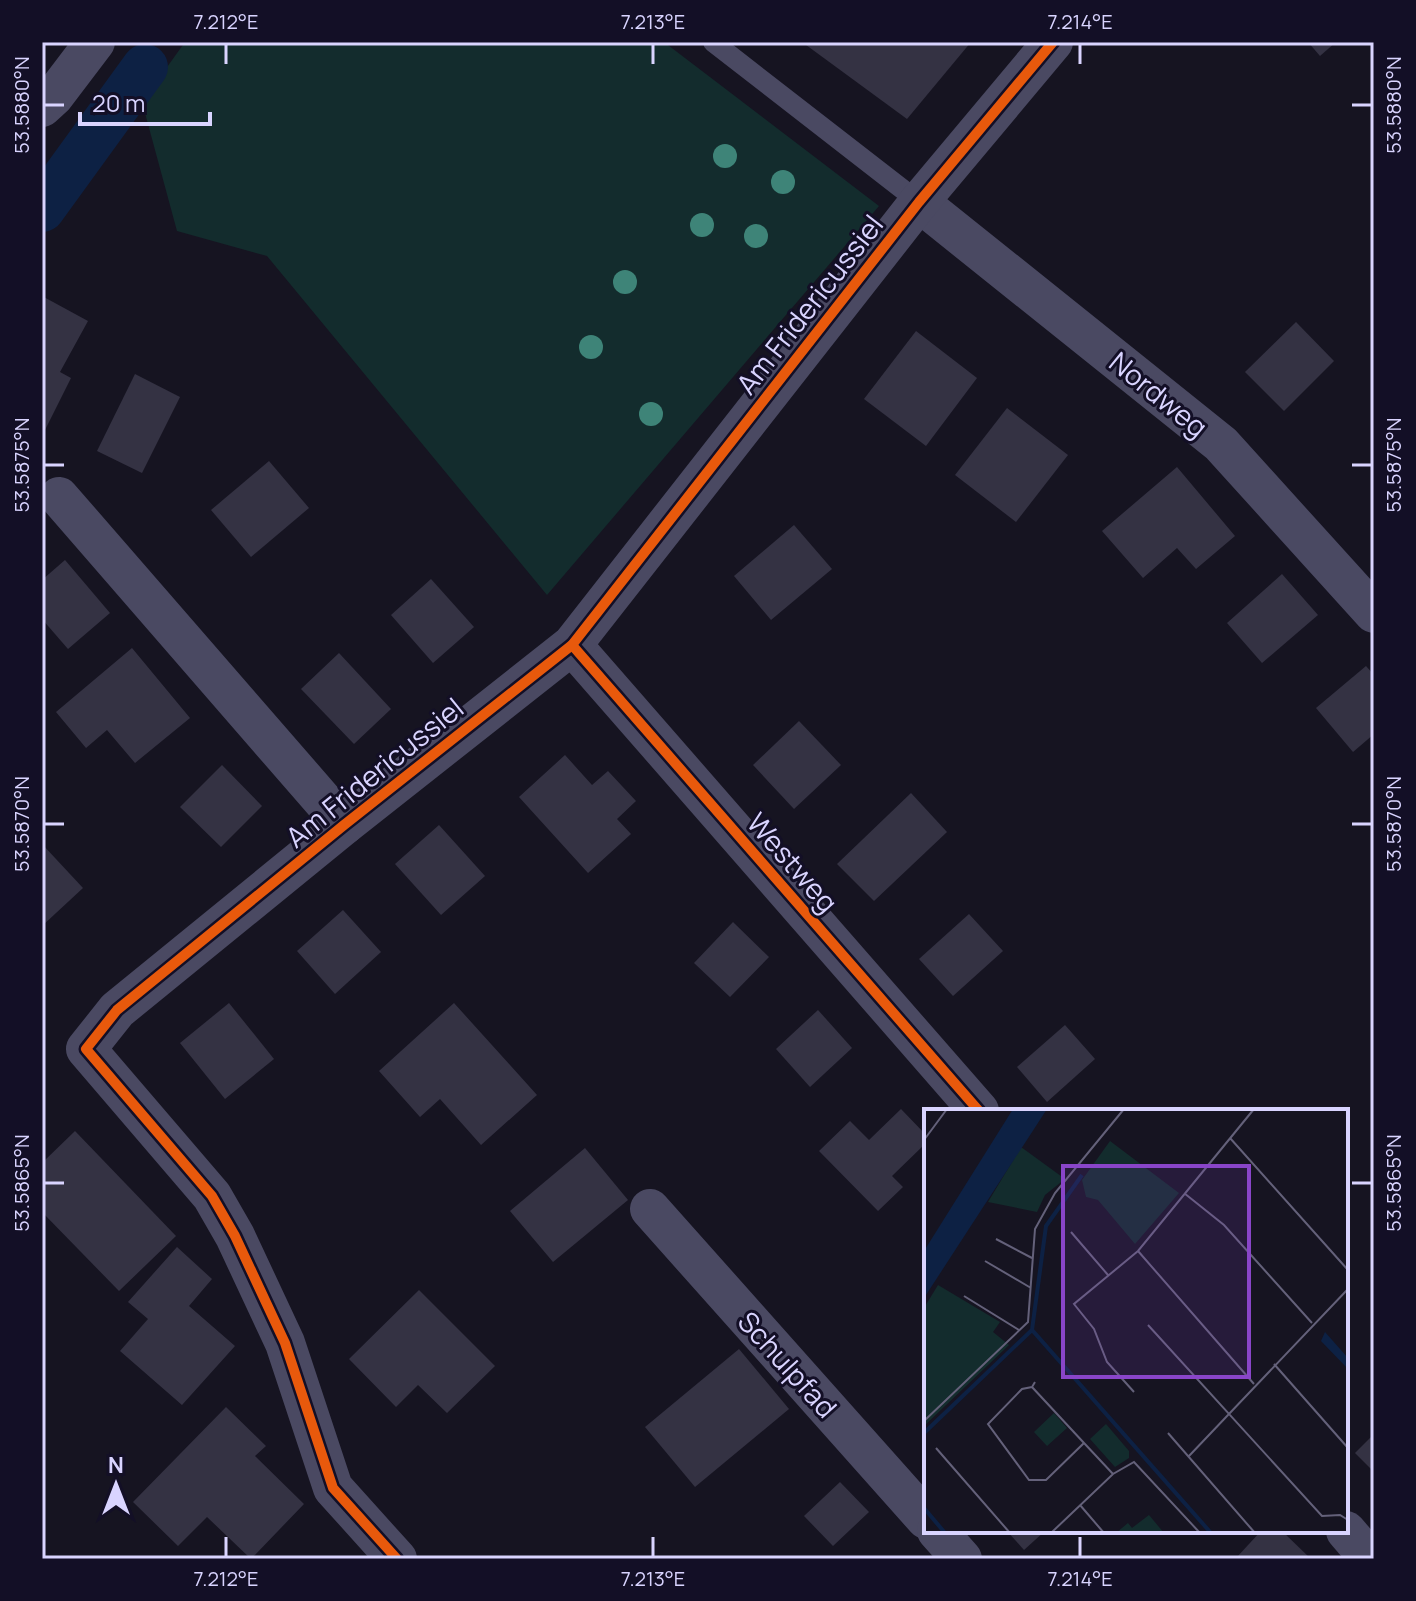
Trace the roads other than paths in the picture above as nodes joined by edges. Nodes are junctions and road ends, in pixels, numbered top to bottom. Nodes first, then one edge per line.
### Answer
1 (95, 42) edge
2 (713, 42) edge
3 (1053, 42) edge
4 (42, 107) edge
5 (919, 202) junction
6 (50, 492) edge
7 (1374, 613) edge
8 (572, 645) junction
9 (344, 825) junction
10 (977, 1109) edge
11 (650, 1209) dead end
12 (924, 1517) edge
13 (939, 1533) edge
14 (1348, 1533) edge
15 (397, 1559) edge
16 (962, 1559) edge
17 (1370, 1559) edge

1 - 4 street
2 - 5 lane
3 - 5 street, Am Fridericussiel
5 - 7 street, Nordweg
5 - 8 street, Am Fridericussiel
6 - 9 street, Am Fridericussiel
8 - 9 street, Am Fridericussiel
8 - 10 street, Westweg
9 - 15 street, Am Fridericussiel
11 - 12 street, Schulpfad
13 - 16 street
14 - 17 street

